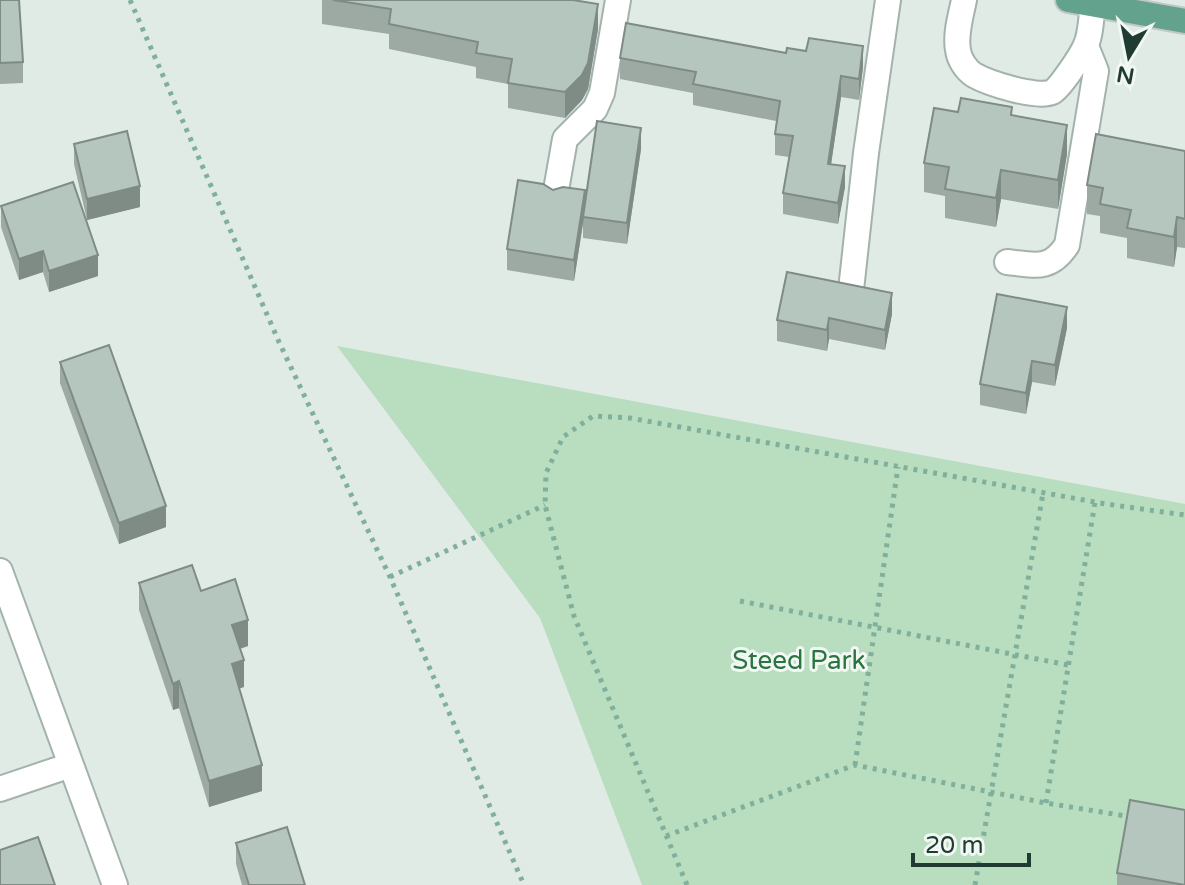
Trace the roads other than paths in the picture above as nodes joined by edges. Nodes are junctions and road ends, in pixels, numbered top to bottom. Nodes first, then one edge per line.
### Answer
1 (618, 0) edge
2 (888, 0) edge
3 (964, 0) edge
4 (1080, 2) edge
5 (1159, 8) edge
6 (1185, 21) edge
7 (1086, 46) junction
8 (555, 196) edge
9 (1007, 262) dead end
10 (851, 290) edge
11 (0, 571) edge
12 (71, 765) junction
13 (0, 789) edge
14 (115, 885) edge

1 - 8 street
2 - 10 street
3 - 7 street
4 - 5 main road
4 - 7 street
5 - 6 main road
7 - 9 street
11 - 12 street
12 - 13 street
12 - 14 street

